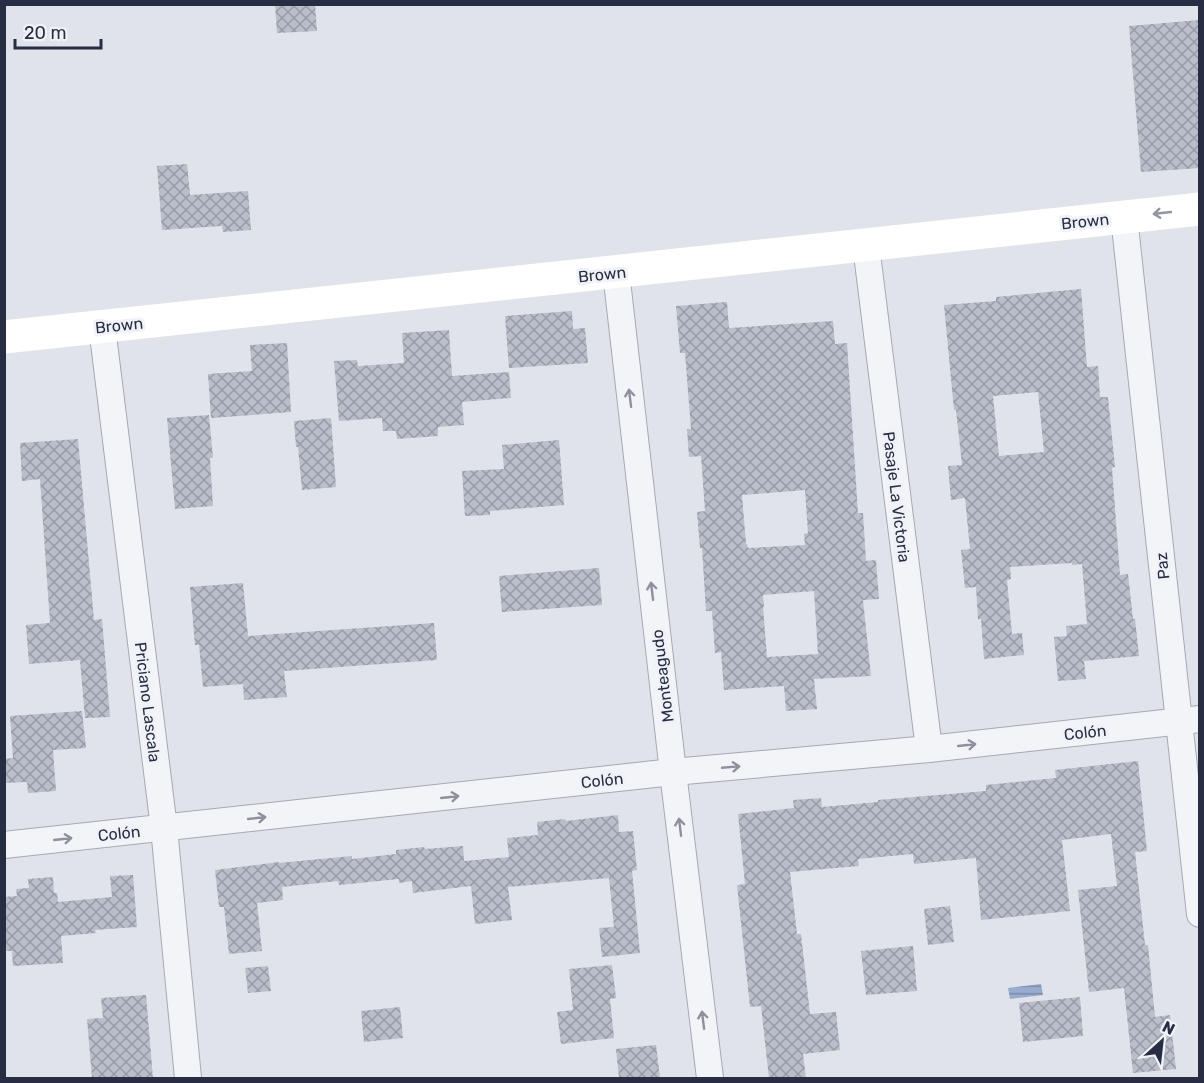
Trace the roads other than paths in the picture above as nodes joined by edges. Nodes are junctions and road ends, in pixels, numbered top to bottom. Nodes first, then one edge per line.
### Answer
1 (1200, 209) edge
2 (1124, 217) junction
3 (866, 246) junction
4 (616, 272) junction
5 (102, 327) junction
6 (4, 337) edge
7 (1189, 721) edge
8 (929, 749) junction
9 (673, 772) junction
10 (164, 828) junction
11 (4, 845) edge
12 (1200, 915) edge
13 (188, 1078) edge
14 (710, 1078) edge

1 -> 2 street, Brown
2 - 3 street, Brown
2 - 7 street, Paz
3 - 4 street, Brown
3 - 8 street, Pasaje La Victoria
4 - 5 street, Brown
9 -> 4 street, Monteagudo
5 - 6 street, Brown
5 - 10 street, Priciano Lascala
8 -> 7 street, Colón
7 - 12 street, Paz
9 -> 8 street, Colón
10 -> 9 street, Colón
14 -> 9 street, Monteagudo
11 -> 10 street, Colón
10 - 13 street, Priciano Lascala

